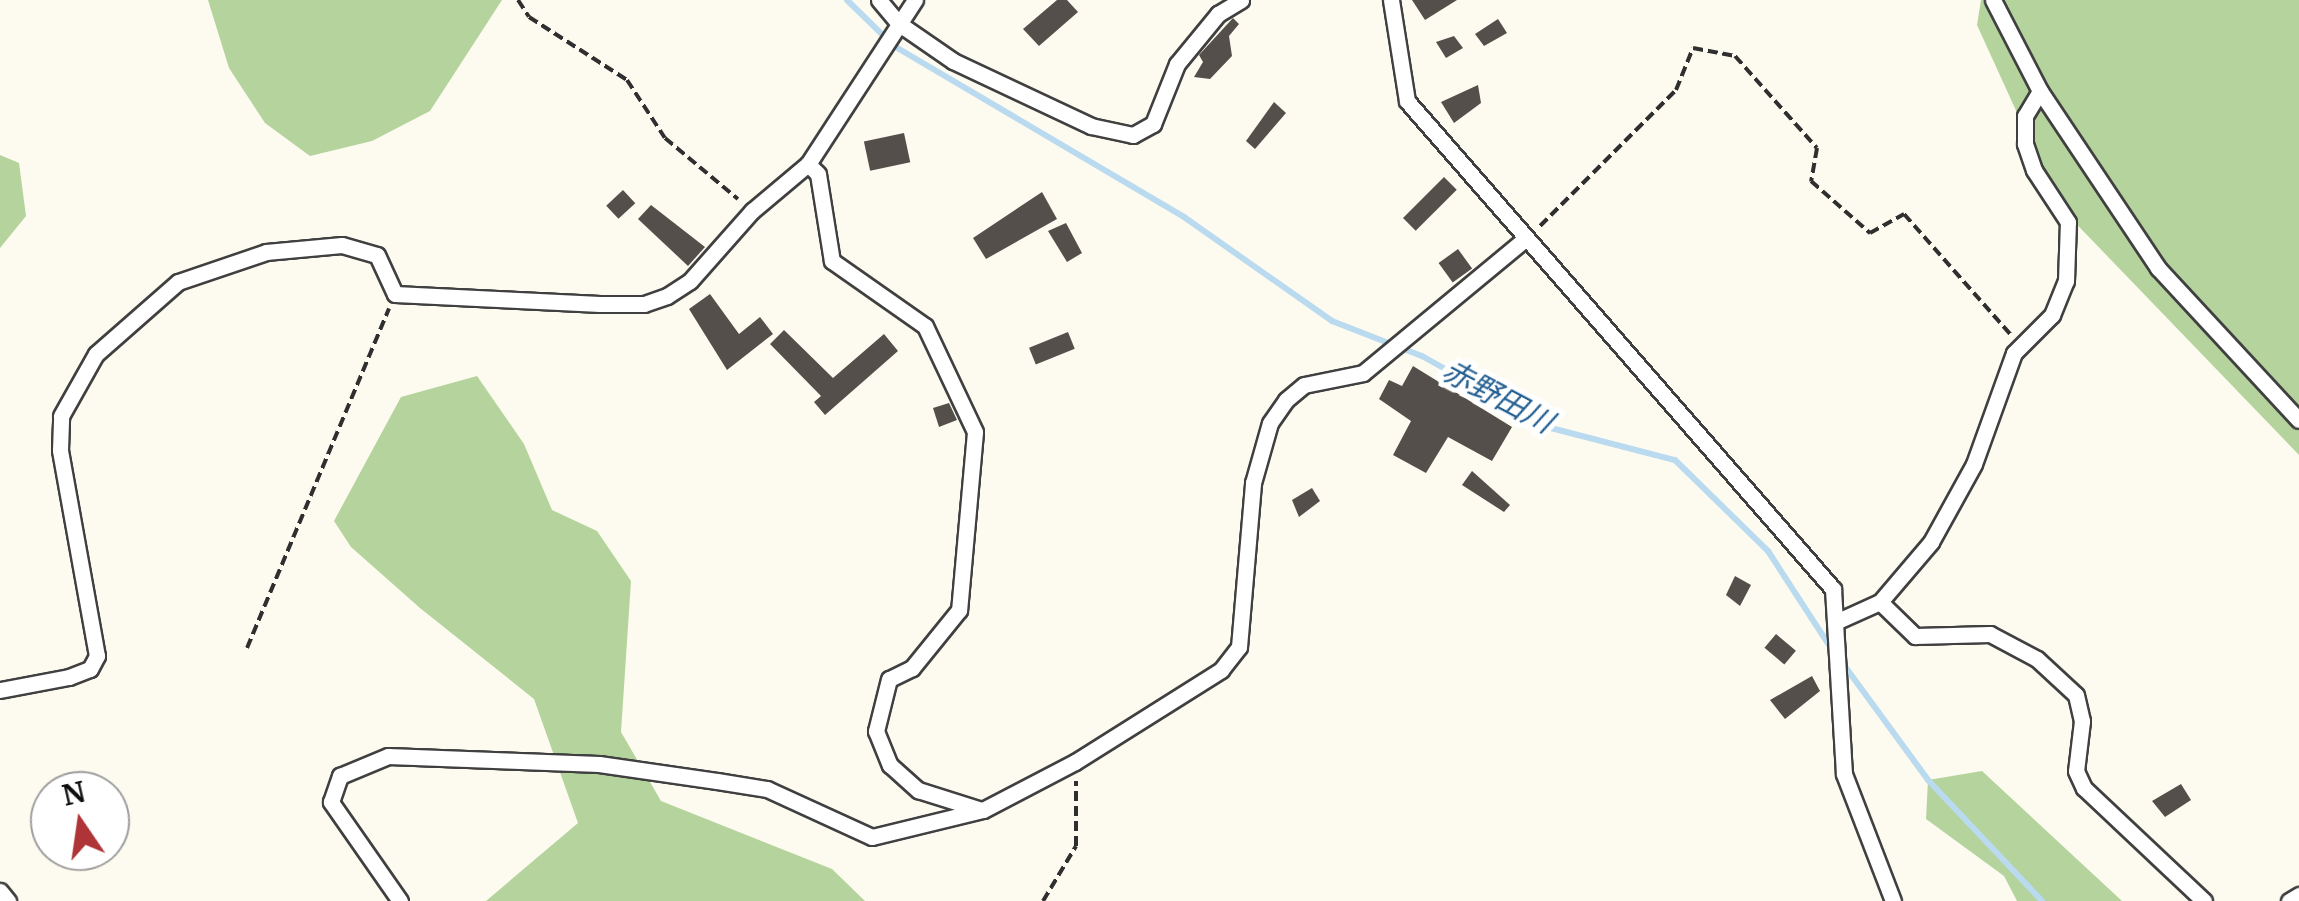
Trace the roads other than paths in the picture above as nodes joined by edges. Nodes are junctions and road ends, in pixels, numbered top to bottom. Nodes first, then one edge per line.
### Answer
1 (879, 0) edge
2 (915, 0) edge
3 (1241, 0) edge
4 (1391, 0) edge
5 (1993, 0) edge
6 (896, 27) junction
7 (2040, 91) junction
8 (808, 164) junction
9 (1525, 239) junction
10 (2299, 420) edge
11 (1880, 602) junction
12 (1840, 620) junction
13 (0, 690) edge
14 (983, 810) junction
15 (0, 891) edge
16 (2299, 895) edge
17 (8, 901) edge
18 (400, 901) edge
19 (1893, 901) edge
20 (2204, 901) edge
21 (2288, 901) edge

1 - 6 street
2 - 6 street
3 - 6 street
4 - 9 street
5 - 7 street
6 - 8 street
7 - 10 street
7 - 11 street
8 - 13 street
8 - 14 street
9 - 12 street
9 - 14 street
11 - 12 street
11 - 20 street
12 - 19 street
14 - 18 street
15 - 17 street
16 - 21 street

